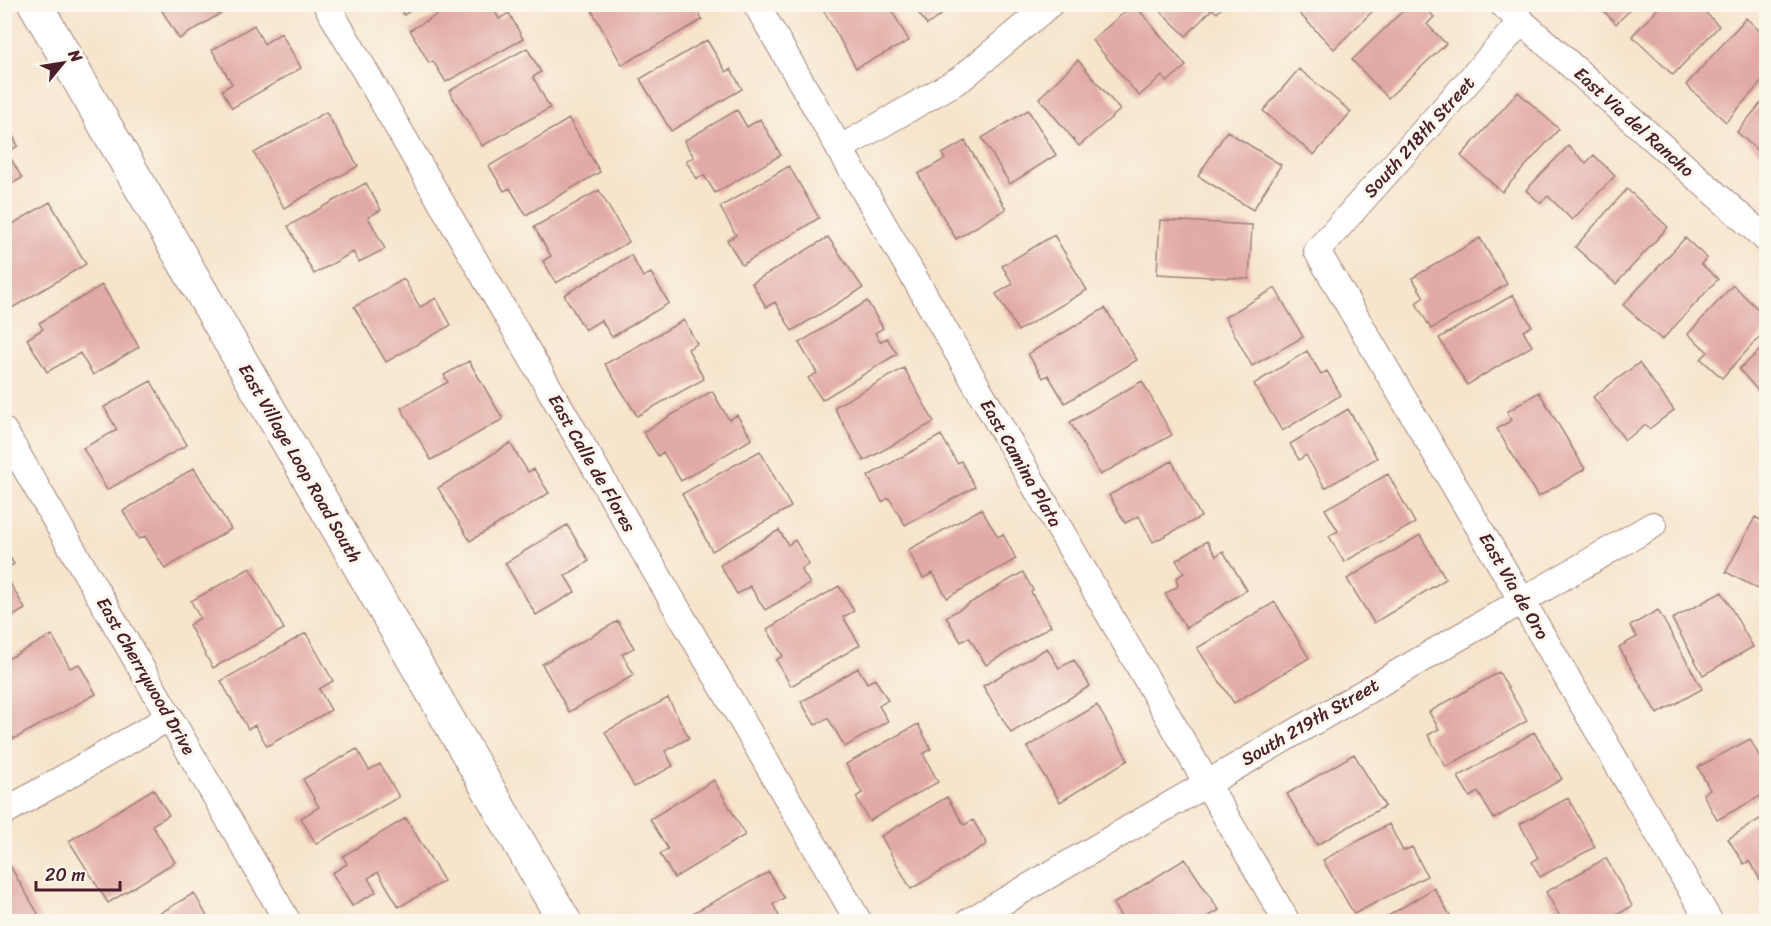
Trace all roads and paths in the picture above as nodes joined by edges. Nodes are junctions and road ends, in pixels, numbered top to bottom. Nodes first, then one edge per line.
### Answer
1 (35, 4) edge
2 (326, 4) edge
3 (756, 4) edge
4 (1050, 4) edge
5 (1502, 4) edge
6 (1521, 22) junction
7 (839, 149) junction
8 (1767, 239) edge
9 (1317, 251) joint
10 (4, 431) edge
11 (1653, 525) dead end
12 (1522, 599) junction
13 (170, 717) junction
14 (1206, 783) junction
15 (4, 812) edge
16 (288, 921) edge
17 (565, 921) edge
18 (859, 921) edge
19 (968, 921) edge
20 (1287, 921) edge
21 (1710, 921) edge

1 - 17 street, East Village Loop Road South
2 - 18 street, East Calle de Flores
3 - 7 street, East Camina Plata
4 - 7 street
5 - 6 street, East Via del Rancho
6 - 8 street, East Via del Rancho
6 - 9 street, South 218th Street
7 - 14 street, East Camina Plata
9 - 12 street, East Via de Oro
10 - 13 street, East Cherrywood Drive
11 - 12 street, South 219th Street
12 - 14 street, South 219th Street
12 - 21 street, East Via de Oro
13 - 15 street
13 - 16 street, East Cherrywood Drive
14 - 19 street, South 219th Street
14 - 20 street, East Camina Plata

